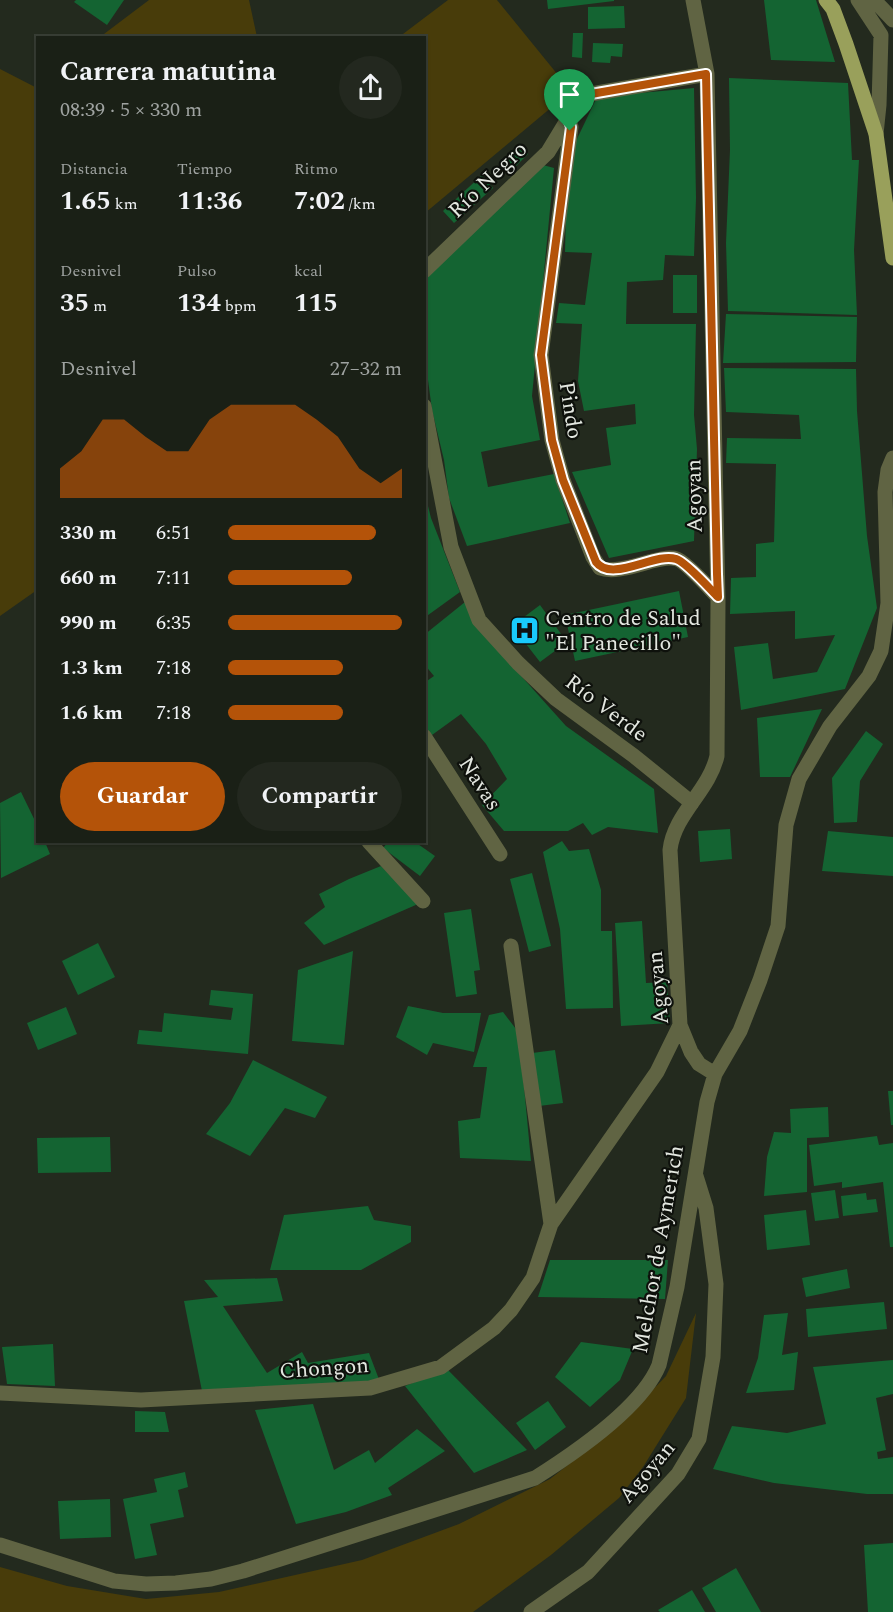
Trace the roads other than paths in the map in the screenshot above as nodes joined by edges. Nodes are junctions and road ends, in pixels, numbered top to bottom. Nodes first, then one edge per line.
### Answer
1 (693, 0) edge
2 (826, 0) edge
3 (858, 0) edge
4 (874, 0) edge
5 (893, 20) edge
6 (706, 74) junction
7 (568, 119) junction
8 (876, 134) junction
9 (893, 258) edge
10 (893, 264) edge
11 (426, 269) edge
12 (426, 416) edge
13 (893, 458) edge
14 (718, 597) junction
15 (426, 739) edge
16 (692, 803) junction
17 (370, 843) edge
18 (500, 854) dead end
19 (423, 901) dead end
20 (511, 946) dead end
21 (680, 1025) junction
22 (716, 1074) junction
23 (695, 1173) junction
24 (551, 1224) junction
25 (0, 1393) edge
26 (0, 1545) edge
27 (531, 1612) edge

1 - 6 street, Agoyan
2 - 8 main road
3 - 8 street
4 - 5 street
6 - 7 street, Río Negro
6 - 14 street, Agoyan
7 - 11 street, Río Negro
7 - 14 street, Pindo
8 - 9 main road
8 - 10 street
12 - 16 street, Río Verde
13 - 22 street, Melchor de Aymerich
14 - 16 street, Agoyan
15 - 18 street, Navas
16 - 21 street, Agoyan
17 - 19 street
20 - 24 street
21 - 22 street, Agoyan
21 - 24 street, Chongon
22 - 23 street, Melchor de Aymerich
23 - 26 street, Melchor de Aymerich
23 - 27 street, Agoyan
24 - 25 street, Chongon

